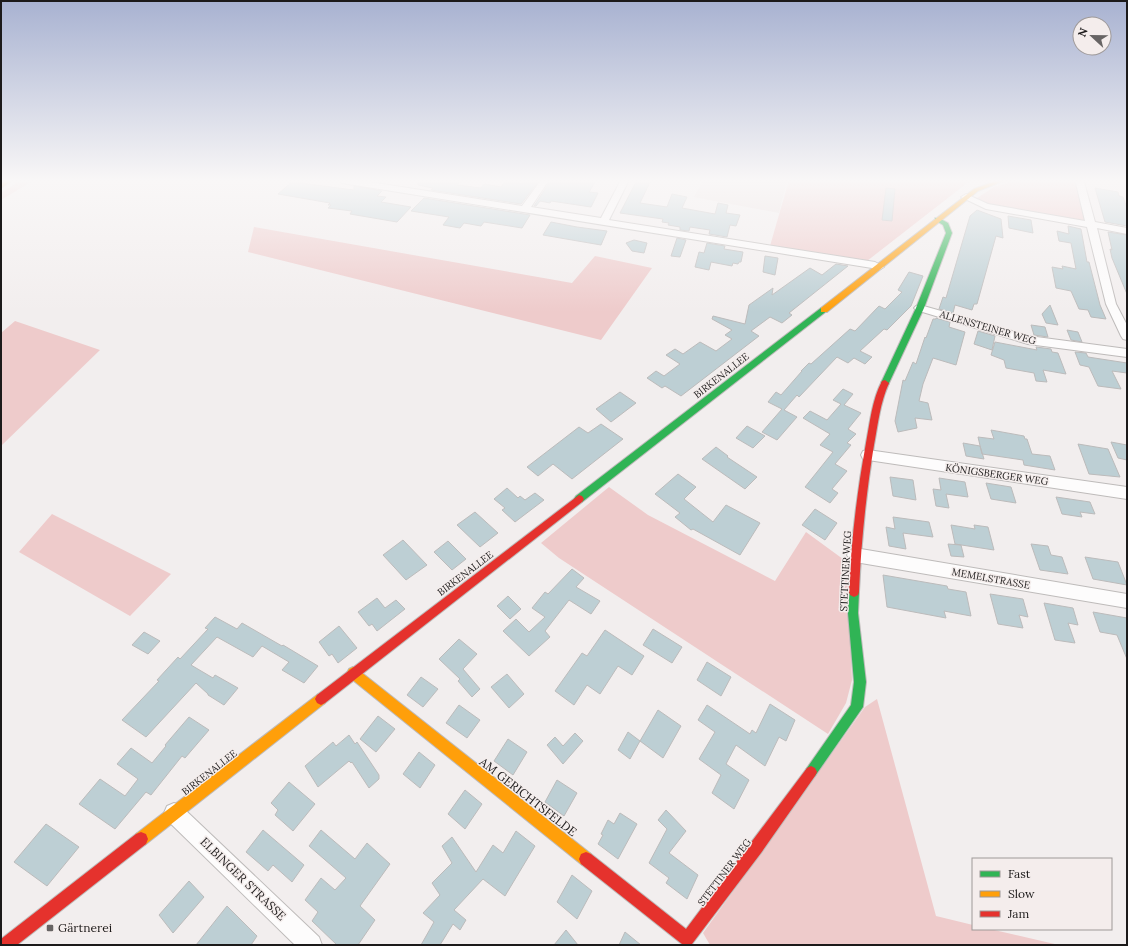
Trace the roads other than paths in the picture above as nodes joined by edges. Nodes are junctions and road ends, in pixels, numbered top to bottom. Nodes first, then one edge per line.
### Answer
1 (623, 224) edge
2 (932, 224) edge
3 (946, 224) edge
4 (1086, 224) edge
5 (1091, 225) junction
6 (1127, 231) edge
7 (880, 267) junction
8 (920, 308) junction
9 (1127, 336) edge
10 (1127, 354) edge
11 (868, 455) junction
12 (1127, 492) edge
13 (855, 555) junction
14 (1127, 601) edge
15 (353, 674) junction
16 (174, 813) junction
17 (687, 939) joint
18 (5, 945) edge
19 (311, 945) edge

1 - 7 street
2 - 7 street, BIRKENALLEE
3 - 8 street, STETTINER WEG
4 - 5 street
5 - 6 street
5 - 9 street
7 - 15 street, BIRKENALLEE
8 - 10 street, ALLENSTEINER WEG
8 - 11 street, STETTINER WEG
11 - 12 street, KÖNIGSBERGER WEG
11 - 13 street, STETTINER WEG
13 - 14 street, MEMELSTRASSE
13 - 17 street, STETTINER WEG
15 - 16 street, BIRKENALLEE
15 - 17 street, AM GERICHTSFELDE
16 - 18 street, BIRKENALLEE
16 - 19 street, ELBINGER STRASSE

